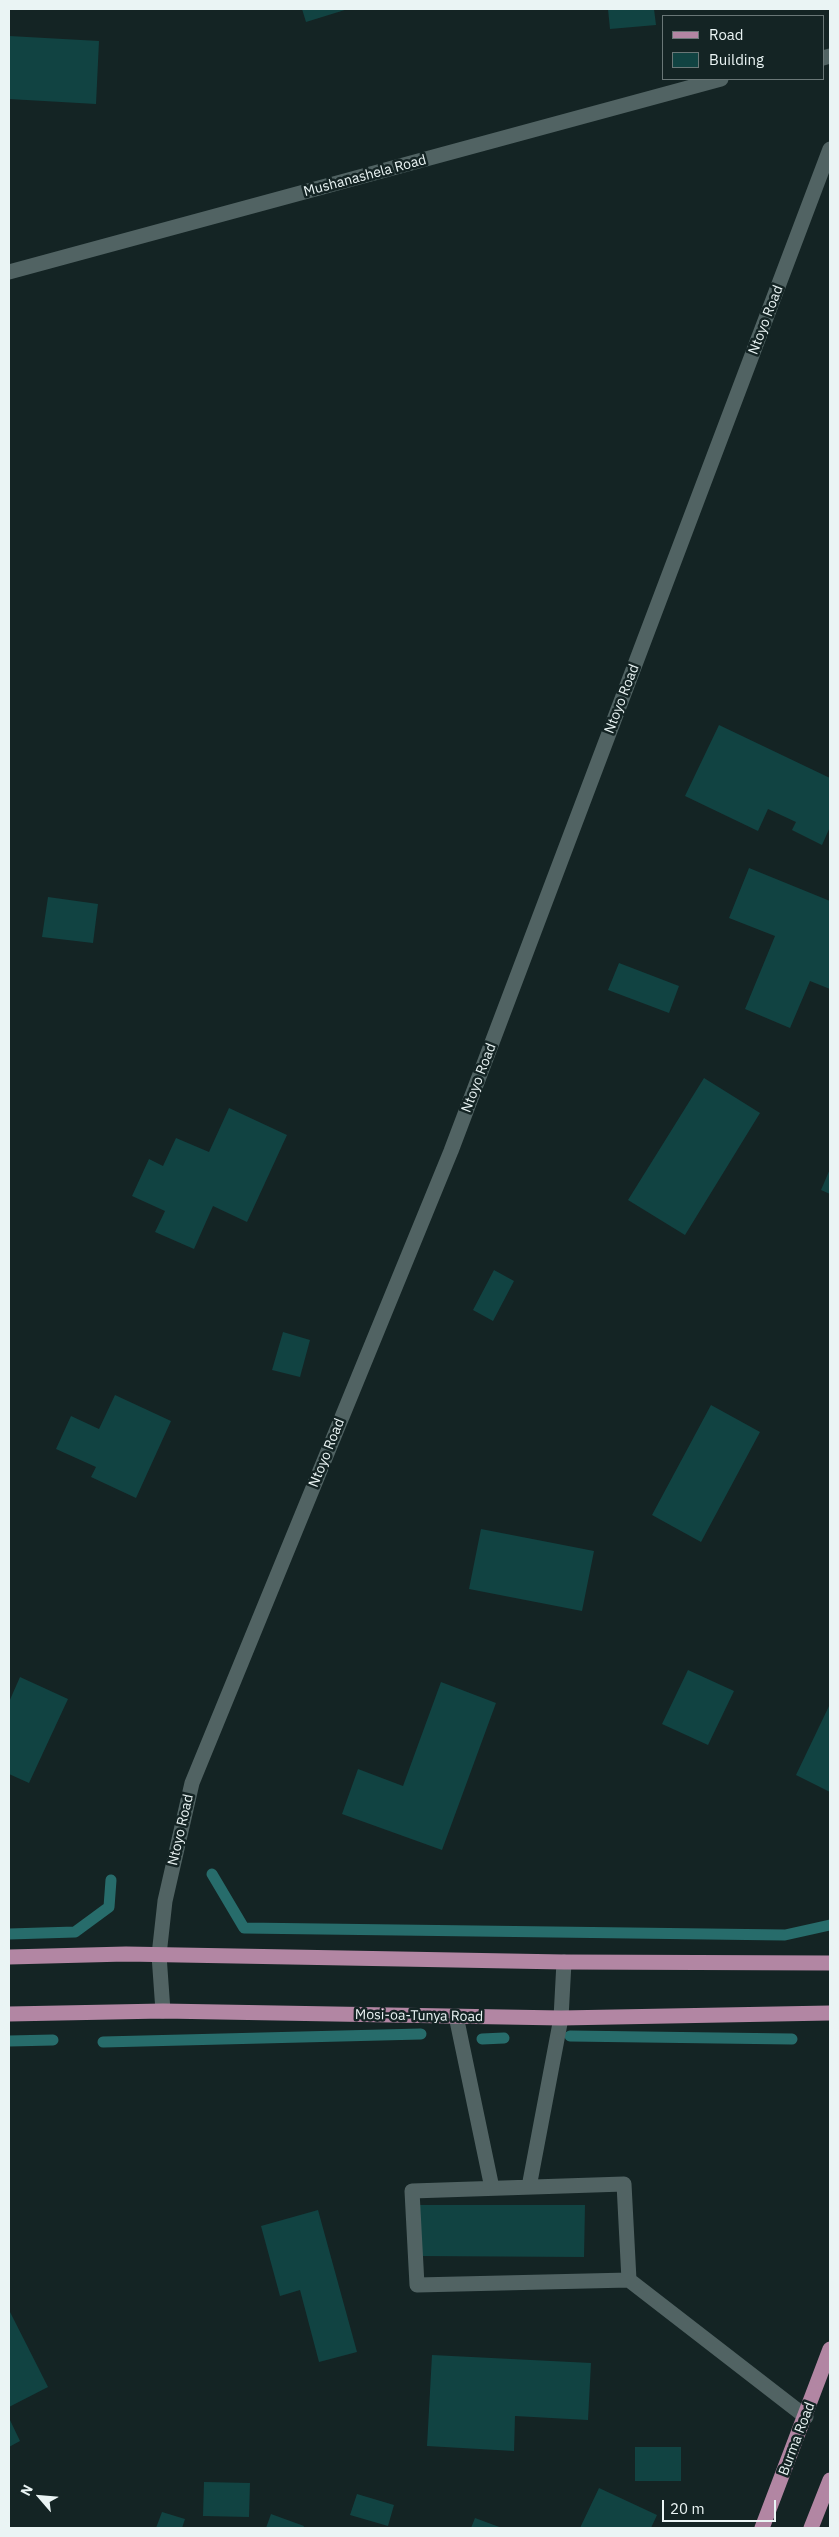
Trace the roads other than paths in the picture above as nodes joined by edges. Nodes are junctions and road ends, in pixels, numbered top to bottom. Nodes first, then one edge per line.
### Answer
1 (717, 80) edge
2 (830, 149) edge
3 (9, 272) edge
4 (159, 1955) junction
5 (9, 1957) edge
6 (564, 1962) junction
7 (830, 1963) edge
8 (163, 2011) junction
9 (830, 2013) edge
10 (9, 2014) edge
11 (456, 2016) junction
12 (561, 2018) junction
13 (528, 2187) junction
14 (492, 2188) junction
15 (629, 2280) junction
16 (830, 2349) edge
17 (806, 2418) junction
18 (830, 2480) edge
19 (762, 2528) edge
20 (811, 2528) edge

1 - 3 street, Mushanashela Road
2 - 4 street, Ntoyo Road
4 - 5 main road
4 - 6 main road
4 - 8 street, Ntoyo Road
6 - 7 main road
6 - 12 street
8 - 10 main road, Mosi-oa-Tunya Road
8 - 11 main road, Mosi-oa-Tunya Road
9 - 12 main road, Mosi-oa-Tunya Road
11 - 12 main road, Mosi-oa-Tunya Road
11 - 14 street
12 - 13 street
13 - 14 street
13 - 15 street
14 - 15 street
15 - 17 street
16 - 17 main road, Burma Road
17 - 19 main road, Burma Road
18 - 20 main road

